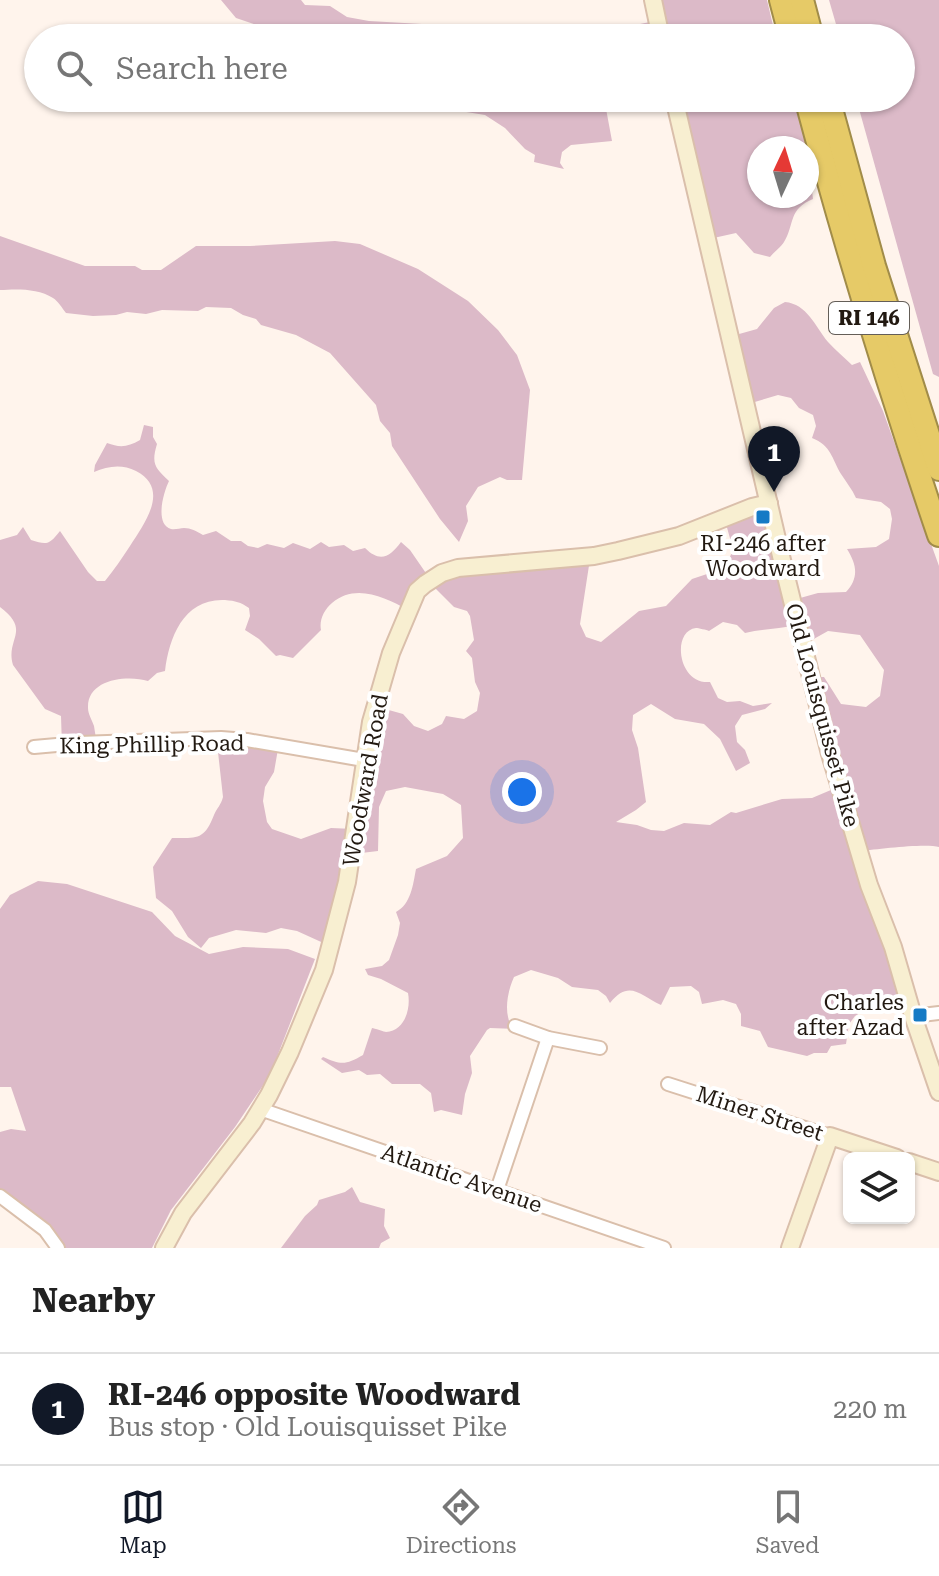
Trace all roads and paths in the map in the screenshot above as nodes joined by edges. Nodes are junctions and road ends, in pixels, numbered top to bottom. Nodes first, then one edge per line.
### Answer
1 (653, 0) edge
2 (781, 0) edge
3 (802, 0) edge
4 (658, 24) edge
5 (787, 24) edge
6 (808, 24) edge
7 (677, 112) edge
8 (810, 112) edge
9 (832, 112) edge
10 (939, 469) edge
11 (769, 503) junction
12 (939, 535) edge
13 (34, 747) dead end
14 (364, 760) junction
15 (939, 1013) edge
16 (913, 1016) junction
17 (515, 1026) dead end
18 (548, 1038) junction
19 (600, 1048) dead end
20 (668, 1084) dead end
21 (939, 1092) edge
22 (260, 1109) junction
23 (830, 1136) junction
24 (879, 1152) edge
25 (915, 1164) edge
26 (939, 1172) edge
27 (497, 1190) junction
28 (0, 1196) edge
29 (58, 1248) edge
30 (164, 1248) edge
31 (664, 1248) edge
32 (790, 1248) edge

1 - 4 street
2 - 5 highway
3 - 6 highway
7 - 11 street, Old Louisquisset Pike
8 - 12 highway, RI 146
9 - 10 highway, RI 146
11 - 14 street, Woodward Road
11 - 16 street, Old Louisquisset Pike
13 - 14 street, King Phillip Road
14 - 22 street, Woodward Road
15 - 16 street
16 - 21 street, Old Louisquisset Pike
17 - 18 street
18 - 19 street
18 - 27 street
20 - 23 street, Miner Street
22 - 27 street, Atlantic Avenue
22 - 30 street, Woodward Road
23 - 24 street, Miner Street
23 - 32 street
25 - 26 street
27 - 31 street, Atlantic Avenue
28 - 29 street

